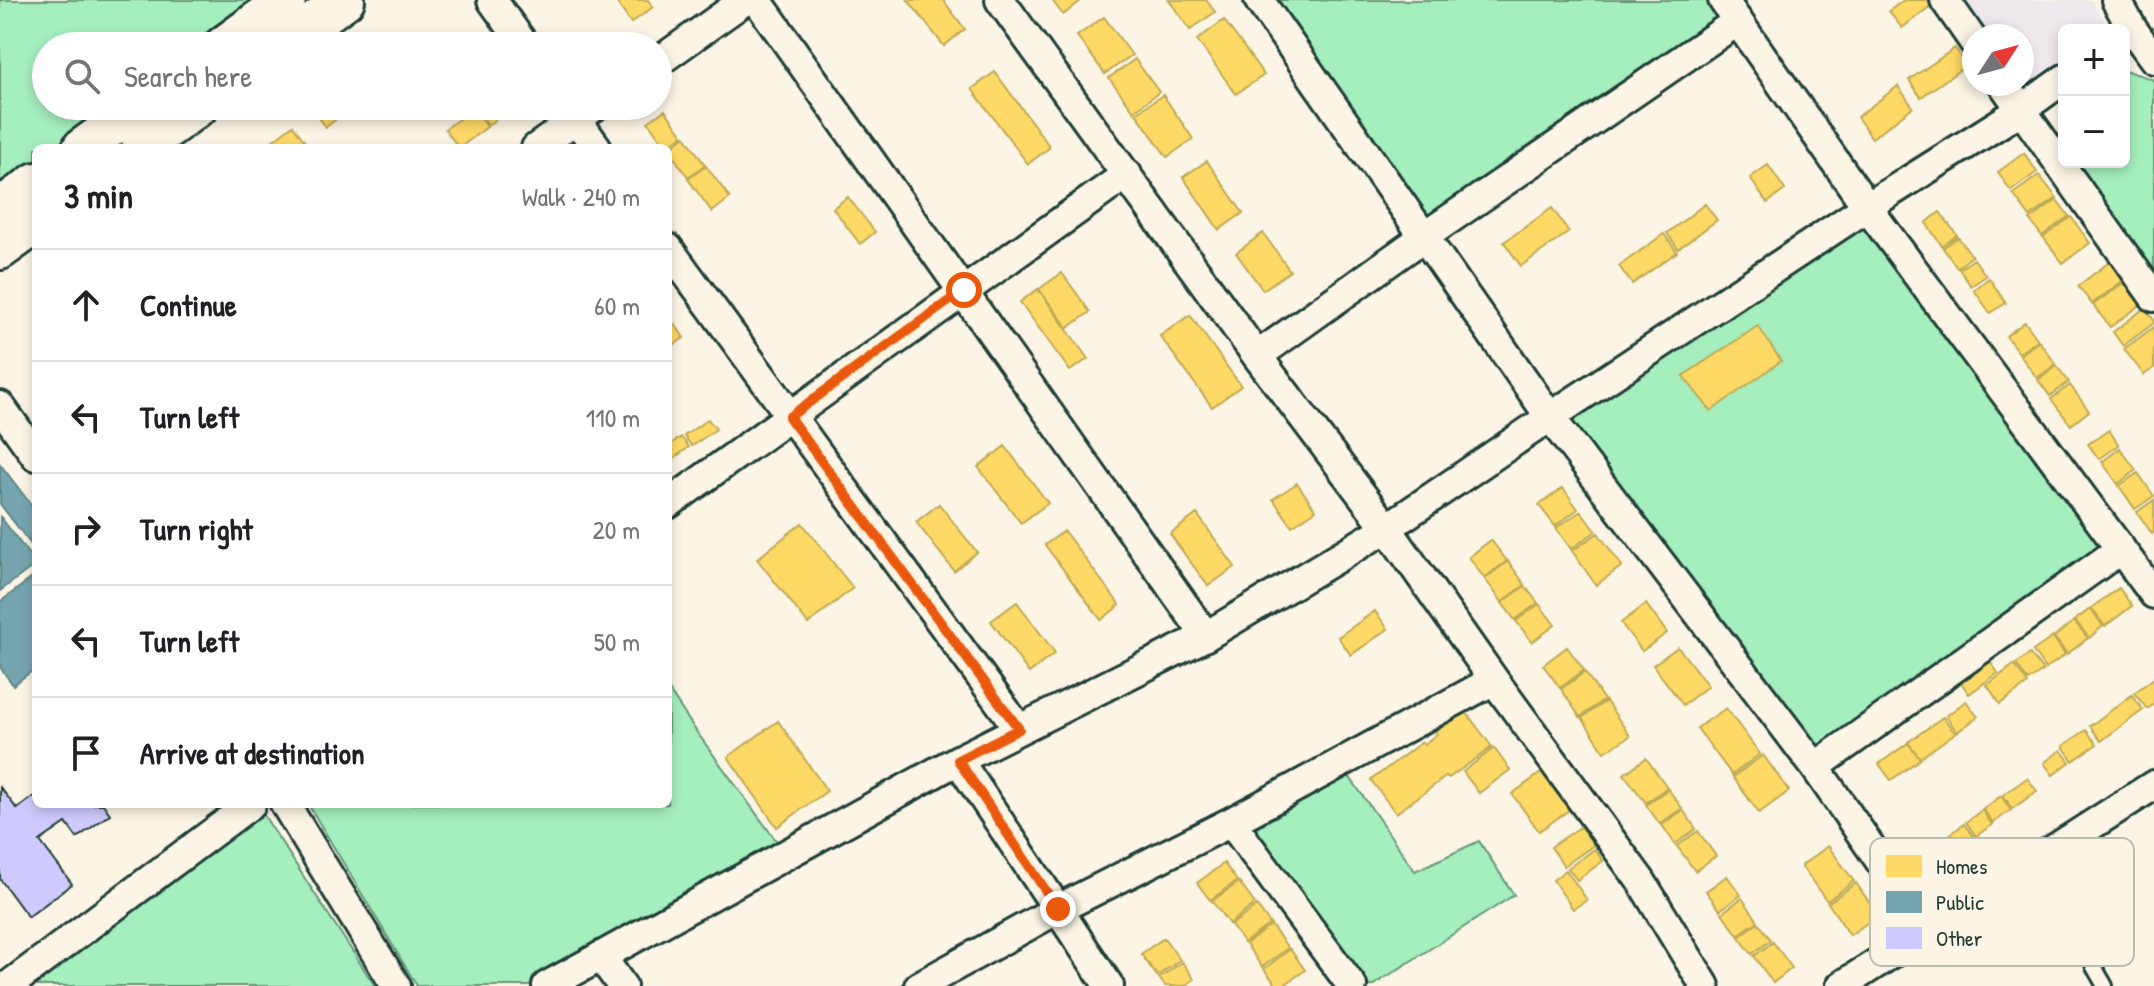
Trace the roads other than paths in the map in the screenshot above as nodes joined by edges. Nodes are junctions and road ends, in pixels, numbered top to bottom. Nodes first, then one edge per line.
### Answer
1 (286, 0) edge
2 (345, 0) edge
3 (492, 0) edge
4 (745, 0) edge
5 (757, 0) edge
6 (1000, 0) edge
7 (1259, 0) edge
8 (1945, 0) edge
9 (2116, 0) edge
10 (1730, 10) edge
11 (2124, 24) edge
12 (1962, 25) edge
13 (242, 32) edge
14 (300, 32) edge
15 (515, 32) edge
16 (2130, 36) edge
17 (672, 52) edge
18 (2154, 59) edge
19 (2058, 83) edge
20 (2011, 96) edge
21 (2021, 110) junction
22 (121, 120) edge
23 (180, 120) edge
24 (568, 120) edge
25 (584, 120) edge
26 (88, 144) edge
27 (147, 144) edge
28 (541, 144) edge
29 (595, 144) edge
30 (1127, 174) junction
31 (32, 185) edge
32 (1867, 207) junction
33 (0, 208) edge
34 (32, 227) edge
35 (1425, 236) junction
36 (0, 250) edge
37 (673, 266) edge
38 (964, 290) junction
39 (2154, 297) edge
40 (1257, 356) junction
41 (0, 406) edge
42 (789, 417) junction
43 (1550, 417) junction
44 (32, 450) edge
45 (672, 501) edge
46 (1387, 528) junction
47 (2121, 549) junction
48 (2154, 594) edge
49 (1206, 636) junction
50 (1494, 680) junction
51 (1019, 729) junction
52 (958, 760) junction
53 (1815, 767) junction
54 (2154, 785) edge
55 (246, 808) edge
56 (287, 808) edge
57 (1231, 822) junction
58 (2071, 838) edge
59 (1870, 846) edge
60 (1058, 909) junction
61 (601, 956) junction
62 (1872, 966) edge
63 (2094, 966) edge
64 (8, 986) edge
65 (396, 986) edge
66 (547, 986) edge
67 (622, 986) edge
68 (919, 986) edge
69 (1109, 986) edge
70 (1352, 986) edge
71 (1705, 986) edge
72 (1841, 986) edge
73 (2105, 986) edge

1 - 13 street
2 - 14 street
3 - 15 street
4 - 17 street
5 - 38 street
6 - 30 street
7 - 35 street
8 - 12 street
9 - 11 street
10 - 32 street
10 - 35 street
16 - 18 street
19 - 21 street
20 - 21 street
21 - 32 street
21 - 39 street
22 - 26 street
23 - 27 street
24 - 28 street
25 - 29 street
30 - 38 street
30 - 40 street
31 - 33 street
32 - 43 street
32 - 47 street
34 - 36 street
35 - 40 street
35 - 43 street
37 - 42 street
38 - 42 street
38 - 49 street
40 - 46 street
41 - 44 street
42 - 45 street
42 - 51 street
43 - 46 street
43 - 53 street
46 - 49 street
46 - 50 street
47 - 48 street
47 - 53 street
49 - 51 street
50 - 57 street
50 - 71 street
51 - 52 street
52 - 60 street
52 - 61 street
53 - 59 street
54 - 58 street
55 - 64 street
56 - 65 street
57 - 60 street
57 - 70 street
60 - 68 street
60 - 69 street
61 - 66 street
61 - 67 street
62 - 72 street
63 - 73 lane

